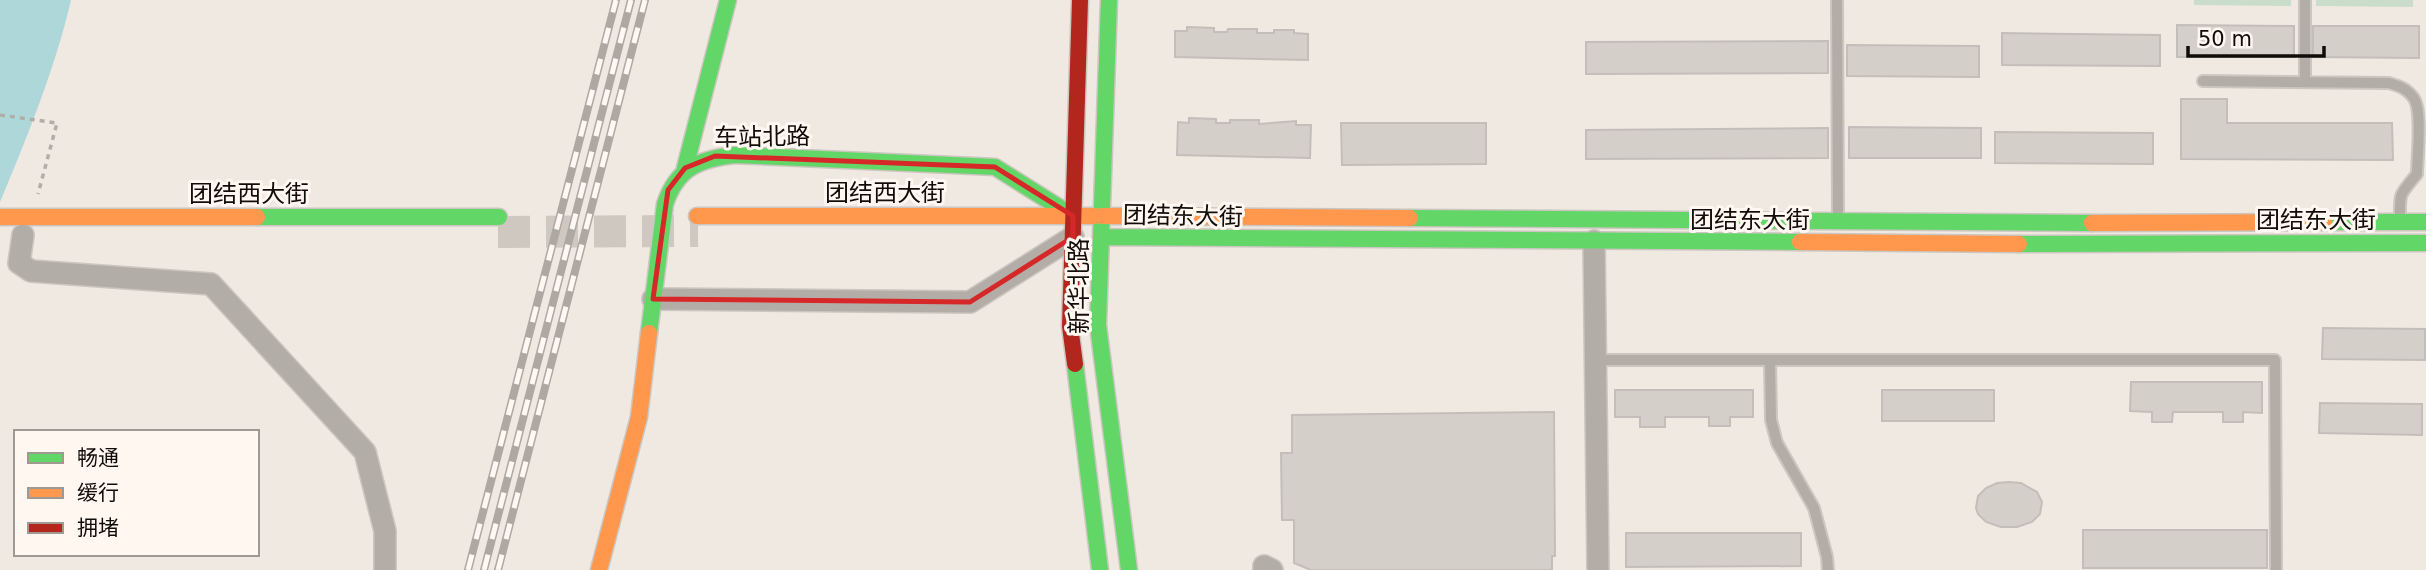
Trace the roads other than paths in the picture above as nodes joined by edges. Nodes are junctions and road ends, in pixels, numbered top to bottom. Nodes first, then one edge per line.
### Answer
1 (728, 0) edge
2 (1080, 0) edge
3 (1108, 0) edge
4 (1837, 0) edge
5 (2305, 0) edge
6 (2203, 81) dead end
7 (2305, 82) junction
8 (685, 169) junction
9 (1102, 216) junction
10 (0, 217) edge
11 (1838, 221) junction
12 (2400, 222) junction
13 (2426, 222) edge
14 (1073, 227) junction
15 (26, 230) junction
16 (767, 232) dead end
17 (303, 233) dead end
18 (1045, 237) dead end
19 (1102, 237) junction
20 (1594, 242) junction
21 (2426, 243) edge
22 (653, 299) junction
23 (1595, 360) junction
24 (1770, 361) junction
25 (384, 570) edge
26 (599, 570) edge
27 (1100, 570) edge
28 (1129, 570) edge
29 (1264, 570) edge
30 (1272, 570) edge
31 (1598, 570) edge
32 (1828, 570) edge
33 (2276, 570) edge

1 - 8 main road
2 - 14 main road, 新华北路
3 - 9 main road, 新华北路
4 - 11 lane
5 - 7 lane
6 - 7 lane
7 - 12 lane
8 - 14 main road, 车站北路
8 - 22 main road, 车站北路
9 - 11 main road, 团结东大街
9 - 14 main road, 团结东大街
9 - 19 main road, 新华北路
10 - 15 main road, 团结西大街
11 - 12 main road, 团结东大街
12 - 13 main road, 团结东大街
14 - 16 main road, 团结西大街
14 - 18 main road
14 - 19 main road, 团结东大街
14 - 22 street
14 - 27 main road, 新华北路
15 - 17 main road, 团结西大街
15 - 25 street
19 - 20 main road, 团结东大街
19 - 28 main road, 新华北路
20 - 21 main road, 团结东大街
20 - 23 street
22 - 26 main road, 车站北路
23 - 24 lane
23 - 31 street
24 - 32 lane
24 - 33 lane
29 - 30 street

